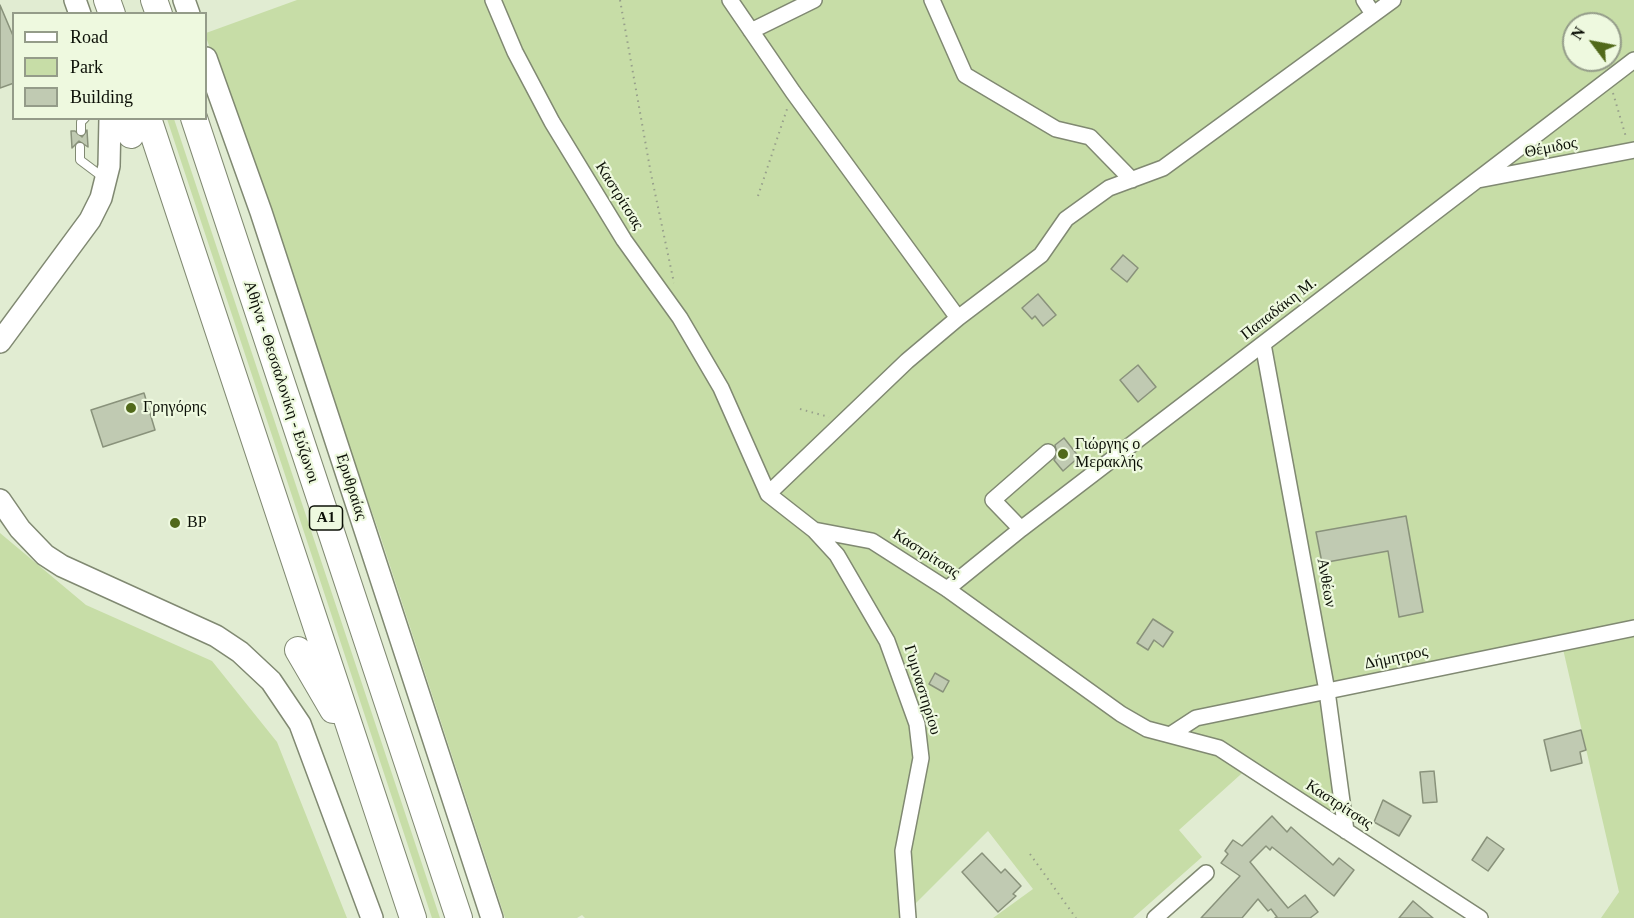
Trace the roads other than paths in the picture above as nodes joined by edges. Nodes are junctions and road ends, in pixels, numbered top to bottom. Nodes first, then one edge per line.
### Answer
1 (493, 0) edge
2 (730, 0) edge
3 (814, 0) edge
4 (932, 0) edge
5 (1364, 0) edge
6 (1393, 0) edge
7 (1373, 14) junction
8 (751, 31) junction
9 (1634, 60) edge
10 (207, 61) edge
11 (83, 120) edge
12 (110, 120) edge
13 (195, 120) edge
14 (136, 124) edge
15 (81, 131) dead end
16 (80, 147) dead end
17 (1632, 150) edge
18 (106, 179) junction
19 (1132, 180) junction
20 (1474, 181) junction
21 (958, 318) junction
22 (0, 342) edge
23 (1263, 344) junction
24 (1047, 452) dead end
25 (768, 494) junction
26 (0, 500) edge
27 (1021, 529) junction
28 (814, 530) junction
29 (947, 589) junction
30 (1634, 628) edge
31 (298, 650) dead end
32 (1327, 691) junction
33 (1170, 735) junction
34 (359, 754) junction
35 (1346, 831) junction
36 (1206, 873) dead end
37 (1469, 915) edge
38 (372, 918) edge
39 (413, 918) edge
40 (459, 918) edge
41 (492, 918) edge
42 (908, 918) edge
43 (1155, 918) edge

1 - 25 street, Καστρίτσας
2 - 8 street
3 - 8 street
4 - 19 street
5 - 7 street
6 - 7 street
7 - 19 street
8 - 21 street
9 - 20 street, Παπαδάκη Μ.
10 - 41 main road, Ερυθραίας
11 - 15 lane
12 - 18 main road
13 - 40 highway, Αθήνα - Θεσσαλονίκη - Εύζωνοι / Α1
14 - 34 highway, Α1
16 - 18 lane
17 - 20 street, Θέμιδος
18 - 22 main road
19 - 21 street
20 - 23 street, Παπαδάκη Μ.
21 - 25 street
23 - 27 street, Παπαδάκη Μ.
23 - 32 street, Ανθέων
24 - 27 street
25 - 28 street, Καστρίτσας
26 - 38 main road
27 - 29 street, Παπαδάκη Μ.
28 - 29 street, Καστρίτσας
28 - 42 street, Γυμναστηρίου
29 - 33 street, Καστρίτσας
30 - 32 street, Δήμητρος
31 - 34 highway
32 - 33 street, Δήμητρος
32 - 35 street, Ανθέων
33 - 35 street, Καστρίτσας
34 - 39 highway, Α1
35 - 37 street, Καστρίτσας
36 - 43 street

